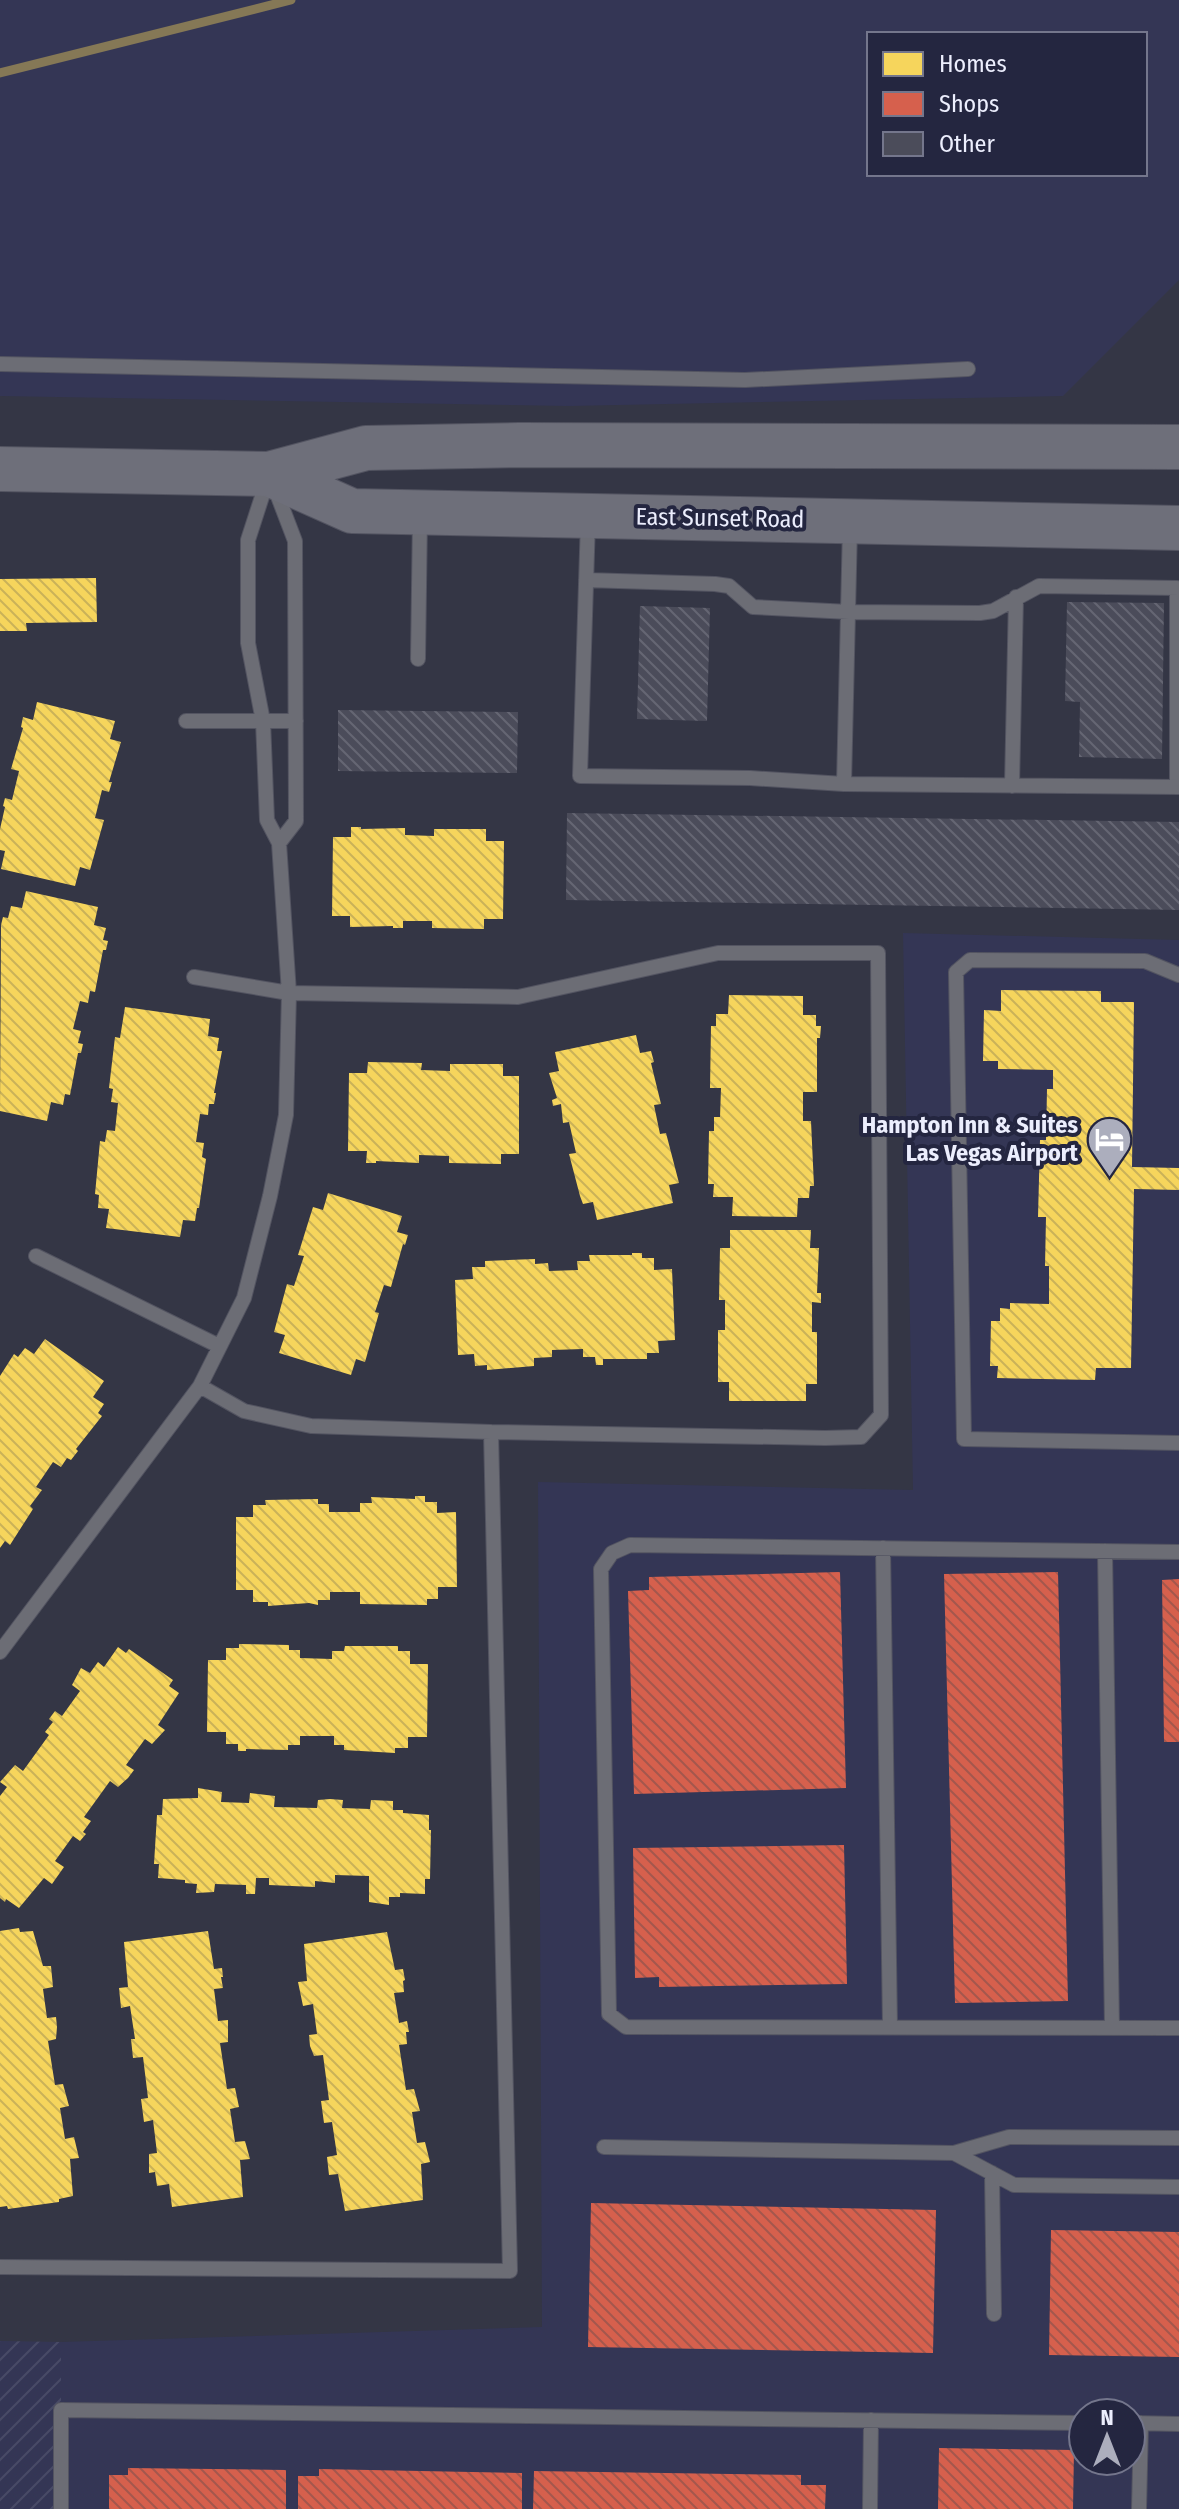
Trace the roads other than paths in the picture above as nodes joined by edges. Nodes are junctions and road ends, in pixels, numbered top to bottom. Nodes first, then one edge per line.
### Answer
1 (0, 364) edge
2 (968, 369) dead end
3 (1179, 447) edge
4 (0, 469) edge
5 (269, 474) junction
6 (420, 512) junction
7 (588, 516) junction
8 (850, 521) junction
9 (1179, 528) edge
10 (586, 580) junction
11 (1178, 588) edge
12 (1016, 597) junction
13 (849, 612) junction
14 (418, 659) dead end
15 (186, 721) dead end
16 (263, 721) junction
17 (296, 721) junction
18 (844, 784) junction
19 (1012, 786) junction
20 (1178, 787) edge
21 (279, 843) junction
22 (1179, 975) edge
23 (194, 977) dead end
24 (289, 993) junction
25 (36, 1256) dead end
26 (219, 1346) junction
27 (200, 1386) junction
28 (491, 1432) junction
29 (1179, 1443) edge
30 (883, 1548) junction
31 (1105, 1551) junction
32 (1179, 1552) edge
33 (0, 1652) edge
34 (890, 2027) junction
35 (1112, 2028) junction
36 (1179, 2028) edge
37 (1179, 2138) edge
38 (604, 2147) dead end
39 (954, 2153) junction
40 (992, 2173) junction
41 (1179, 2187) edge
42 (0, 2267) edge
43 (994, 2314) dead end
44 (871, 2420) junction
45 (1067, 2423) edge
46 (1147, 2423) edge
47 (1179, 2424) edge
48 (1138, 2477) edge
49 (61, 2509) edge
50 (870, 2509) edge
51 (1139, 2509) edge

1 - 2 lane
3 - 5 main road, East Sunset Road
4 - 5 main road, East Sunset Road
5 - 6 main road, East Sunset Road
5 - 16 lane
5 - 17 lane
6 - 7 main road, East Sunset Road
6 - 14 lane
7 - 8 main road, East Sunset Road
7 - 10 lane
8 - 9 main road, East Sunset Road
8 - 13 lane
10 - 13 lane
10 - 18 lane
11 - 12 lane
11 - 20 lane
12 - 13 lane
12 - 19 lane
13 - 18 lane
15 - 16 lane
16 - 17 lane
16 - 21 lane
17 - 21 lane
18 - 19 lane
19 - 20 lane
21 - 24 lane
22 - 29 lane
23 - 24 lane
24 - 26 lane
24 - 28 lane
25 - 26 lane
26 - 27 lane
27 - 28 lane
27 - 33 lane
28 - 42 lane
30 - 31 lane
30 - 34 lane
30 - 34 lane
31 - 32 lane
31 - 35 lane
34 - 35 lane
35 - 36 lane
37 - 39 lane
38 - 39 lane
39 - 40 lane
40 - 41 lane
40 - 43 lane
44 - 45 lane
44 - 49 lane
44 - 50 lane
46 - 47 lane
48 - 51 lane

